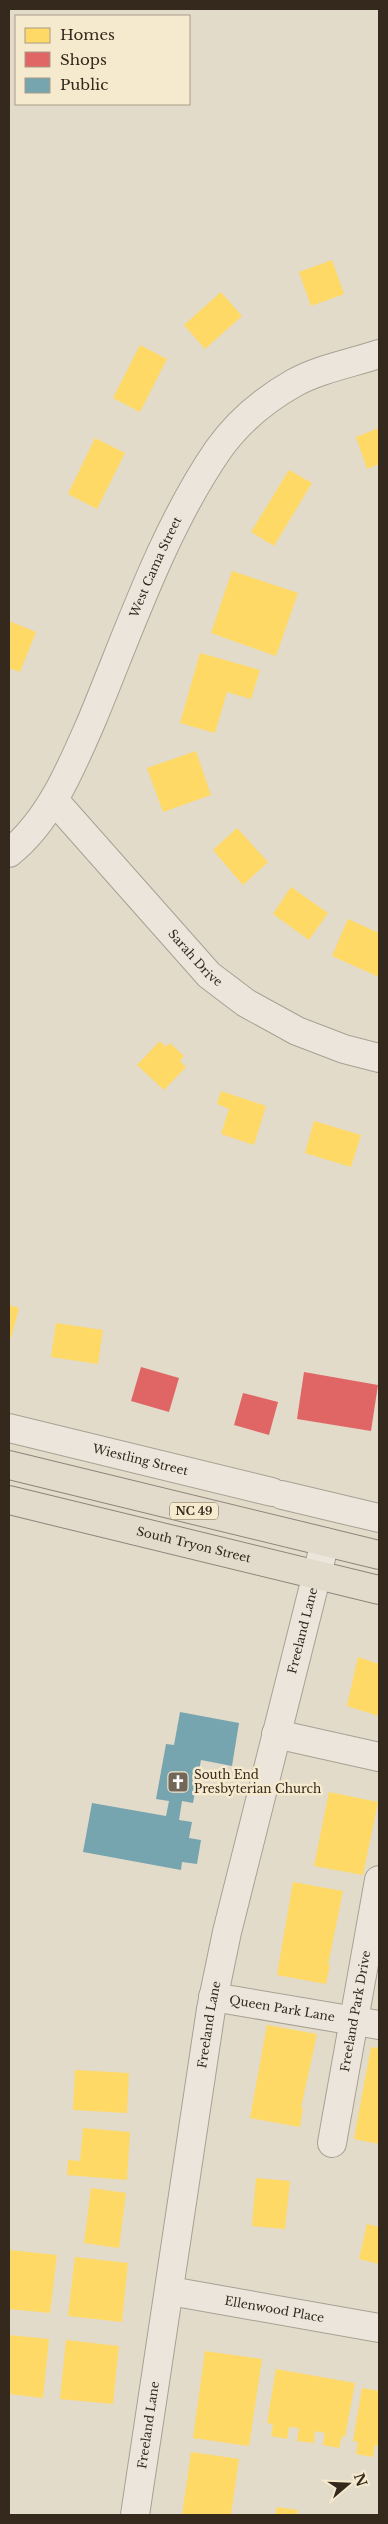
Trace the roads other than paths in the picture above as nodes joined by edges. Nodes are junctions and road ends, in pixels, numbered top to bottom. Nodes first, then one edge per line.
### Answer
1 (379, 354) edge
2 (54, 800) junction
3 (9, 853) edge
4 (379, 1058) edge
5 (9, 1428) edge
6 (9, 1465) edge
7 (9, 1500) edge
8 (379, 1518) edge
9 (325, 1542) junction
10 (379, 1555) edge
11 (316, 1575) junction
12 (379, 1590) edge
13 (276, 1734) junction
14 (379, 1756) edge
15 (379, 1880) edge
16 (213, 1997) junction
17 (366, 2023) edge
18 (332, 2143) dead end
19 (170, 2290) junction
20 (379, 2328) edge
21 (135, 2515) edge

1 - 2 street, West Cama Street
2 - 3 street, West Cama Street
2 - 4 street, Sarah Drive
5 - 8 street, Wiestling Street
6 - 9 main road, NC 49
7 - 11 main road, South Tryon Street
9 - 10 main road, NC 49
9 - 11 street, Freeland Lane
11 - 12 main road, South Tryon Street
11 - 13 street, Freeland Lane
13 - 14 street
13 - 16 street, Freeland Lane
15 - 17 street, Freeland Park Drive
16 - 17 street, Queen Park Lane
16 - 19 street, Freeland Lane
17 - 18 street, Freeland Park Drive
19 - 20 street, Ellenwood Place
19 - 21 street, Freeland Lane

